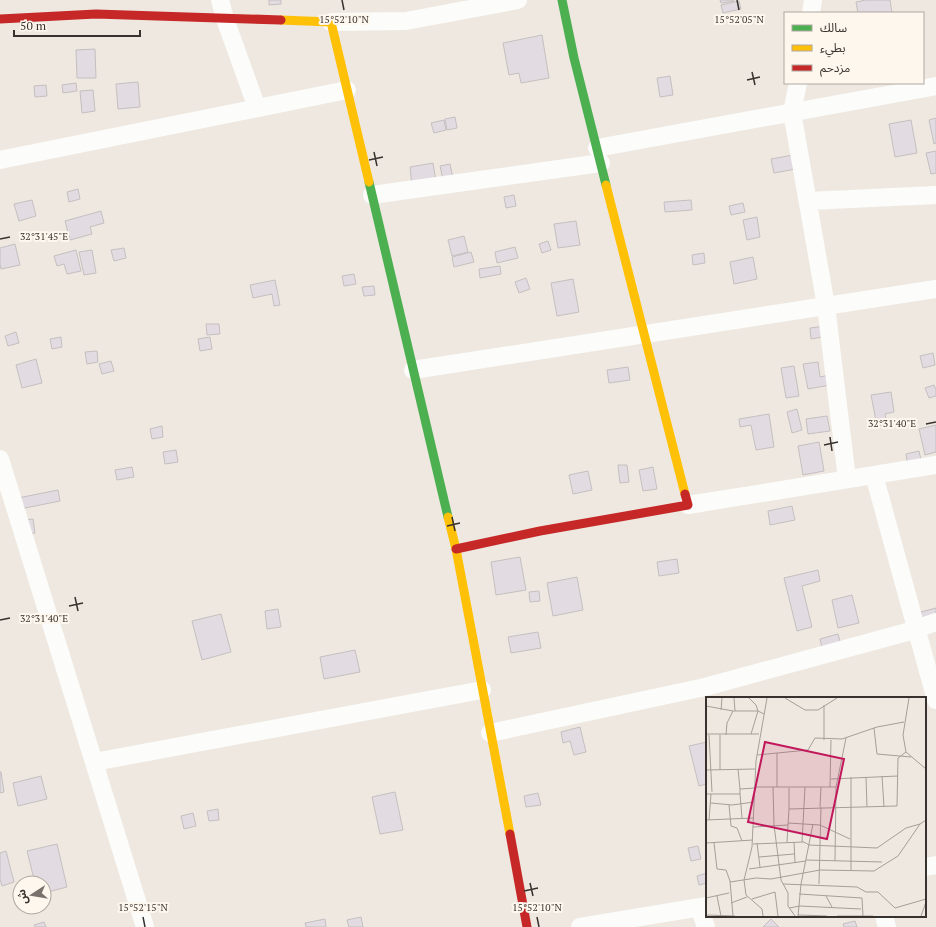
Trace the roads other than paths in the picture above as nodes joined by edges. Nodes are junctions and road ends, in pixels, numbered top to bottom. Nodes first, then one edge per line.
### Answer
1 (220, 0) edge
2 (518, 0) edge
3 (562, 0) edge
4 (813, 0) edge
5 (811, 12) edge
6 (0, 19) edge
7 (225, 19) junction
8 (331, 22) junction
9 (798, 84) edge
10 (936, 86) edge
11 (347, 90) junction
12 (256, 108) junction
13 (792, 112) junction
14 (599, 156) junction
15 (0, 160) edge
16 (372, 195) junction
17 (936, 195) edge
18 (808, 200) junction
19 (936, 288) edge
20 (826, 306) junction
21 (644, 334) junction
22 (413, 370) junction
23 (0, 459) edge
24 (936, 464) edge
25 (874, 475) junction
26 (847, 479) junction
27 (688, 506) junction
28 (456, 549) junction
29 (936, 622) edge
30 (917, 629) junction
31 (482, 690) junction
32 (936, 700) edge
33 (490, 733) junction
34 (94, 762) junction
35 (936, 865) edge
36 (926, 867) edge
37 (703, 907) edge
38 (884, 917) edge
39 (145, 927) edge
40 (527, 927) edge
41 (580, 927) edge
42 (706, 927) edge
43 (888, 927) edge

1 - 7 street
2 - 8 street
3 - 14 street
4 - 5 street
6 - 7 street
7 - 8 street
7 - 12 street
8 - 11 street
9 - 13 street
10 - 13 street
11 - 12 street
11 - 16 street
12 - 15 street
13 - 14 street
13 - 18 street
14 - 16 street
14 - 21 street
16 - 22 street
17 - 18 street
18 - 20 street
19 - 20 street
20 - 21 street
20 - 26 street
21 - 22 street
21 - 27 street
22 - 28 street
23 - 34 street
24 - 25 street
25 - 26 street
25 - 30 street
26 - 27 street
27 - 28 street
28 - 31 street
29 - 30 street
30 - 32 street
30 - 33 street
31 - 33 street
31 - 34 street
33 - 40 street
34 - 39 street
35 - 36 street
37 - 41 street
37 - 42 street
38 - 43 street

